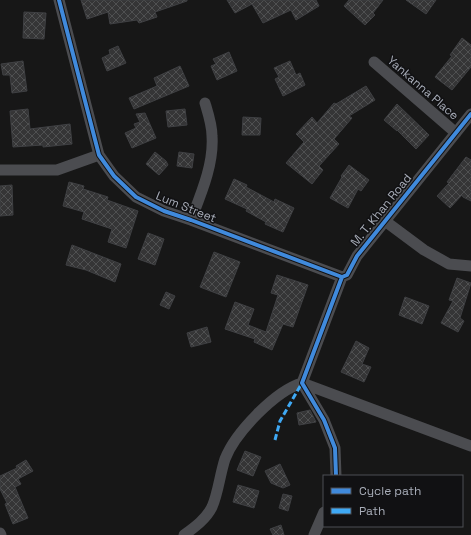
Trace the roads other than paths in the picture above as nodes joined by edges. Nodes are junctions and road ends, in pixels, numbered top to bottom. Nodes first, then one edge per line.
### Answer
1 (59, 0) edge
2 (374, 62) dead end
3 (205, 103) dead end
4 (471, 114) edge
5 (456, 133) junction
6 (99, 156) junction
7 (0, 170) edge
8 (191, 220) junction
9 (385, 221) junction
10 (471, 266) edge
11 (342, 278) junction
12 (302, 383) junction
13 (471, 446) edge
14 (336, 475) edge
15 (323, 514) edge
16 (203, 520) junction
17 (184, 535) edge
18 (190, 535) edge
19 (314, 535) edge

1 - 6 street, Lum Street
2 - 5 street, Yankanna Place
3 - 8 street
4 - 5 street, M. T. Khan Road
5 - 9 street, M. T. Khan Road
6 - 7 street
6 - 8 street, Lum Street
8 - 11 street, Lum Street
9 - 10 street
9 - 11 street, M. T. Khan Road
11 - 12 street, M. T. Khan Road
12 - 13 street
12 - 14 street
12 - 16 street
15 - 19 street
16 - 17 street
16 - 18 street

